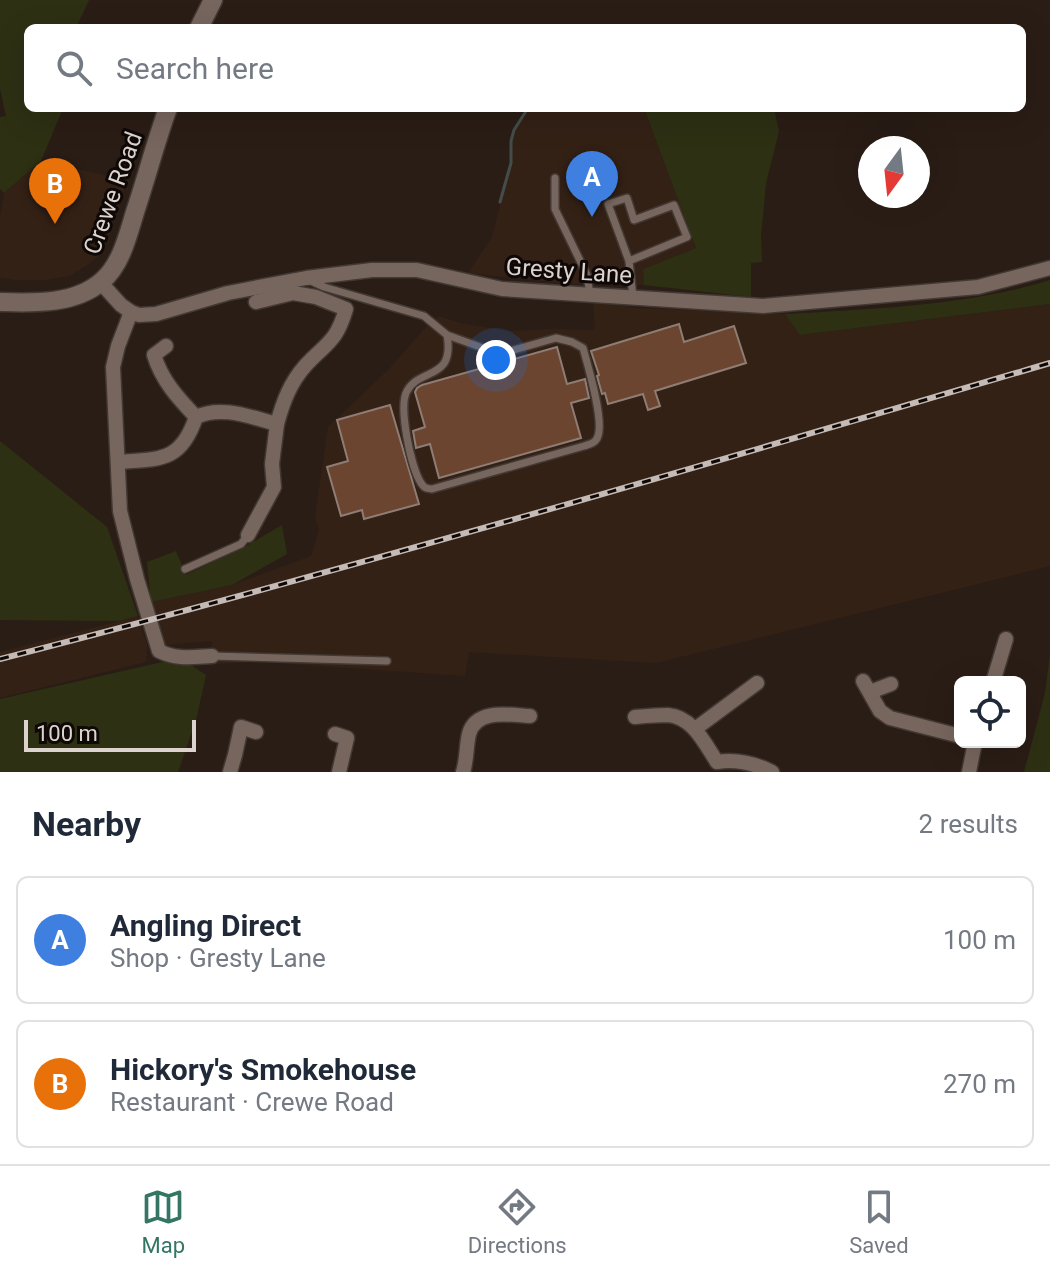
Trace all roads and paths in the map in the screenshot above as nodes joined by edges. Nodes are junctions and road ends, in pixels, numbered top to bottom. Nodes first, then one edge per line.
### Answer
1 (213, 0) edge
2 (201, 24) edge
3 (167, 112) edge
4 (555, 178) dead end
5 (629, 261) junction
6 (1050, 268) edge
7 (306, 278) junction
8 (101, 283) junction
9 (590, 295) junction
10 (633, 298) junction
11 (0, 302) edge
12 (256, 302) dead end
13 (131, 312) junction
14 (447, 335) junction
15 (166, 346) dead end
16 (196, 417) junction
17 (277, 424) junction
18 (118, 462) junction
19 (248, 535) joint
20 (185, 569) dead end
21 (1006, 639) dead end
22 (212, 656) joint
23 (387, 661) dead end
24 (990, 674) edge
25 (891, 684) dead end
26 (759, 702) dead end
27 (530, 716) dead end
28 (636, 716) dead end
29 (695, 729) junction
30 (256, 732) dead end
31 (954, 734) edge
32 (347, 738) dead end
33 (974, 748) edge
34 (715, 767) edge
35 (230, 772) edge
36 (339, 772) edge
37 (463, 772) edge
38 (772, 772) edge
39 (969, 772) edge

1 - 2 street
3 - 8 street, Crewe Road
4 - 9 lane
5 - 5 lane
5 - 10 lane
6 - 10 street, Gresty Lane
7 - 9 street, Gresty Lane
7 - 13 street, Gresty Lane
7 - 14 lane
8 - 11 street, Crewe Road
8 - 13 street
9 - 10 street, Gresty Lane
12 - 17 street
13 - 18 street
14 - 14 lane
15 - 16 street
16 - 17 street
16 - 18 street
17 - 19 street
18 - 22 street
19 - 20 lane
21 - 24 street
22 - 23 lane
25 - 31 street
26 - 29 street
27 - 37 street
28 - 29 street
29 - 34 street
30 - 35 street
32 - 36 street
33 - 39 street
34 - 38 street

